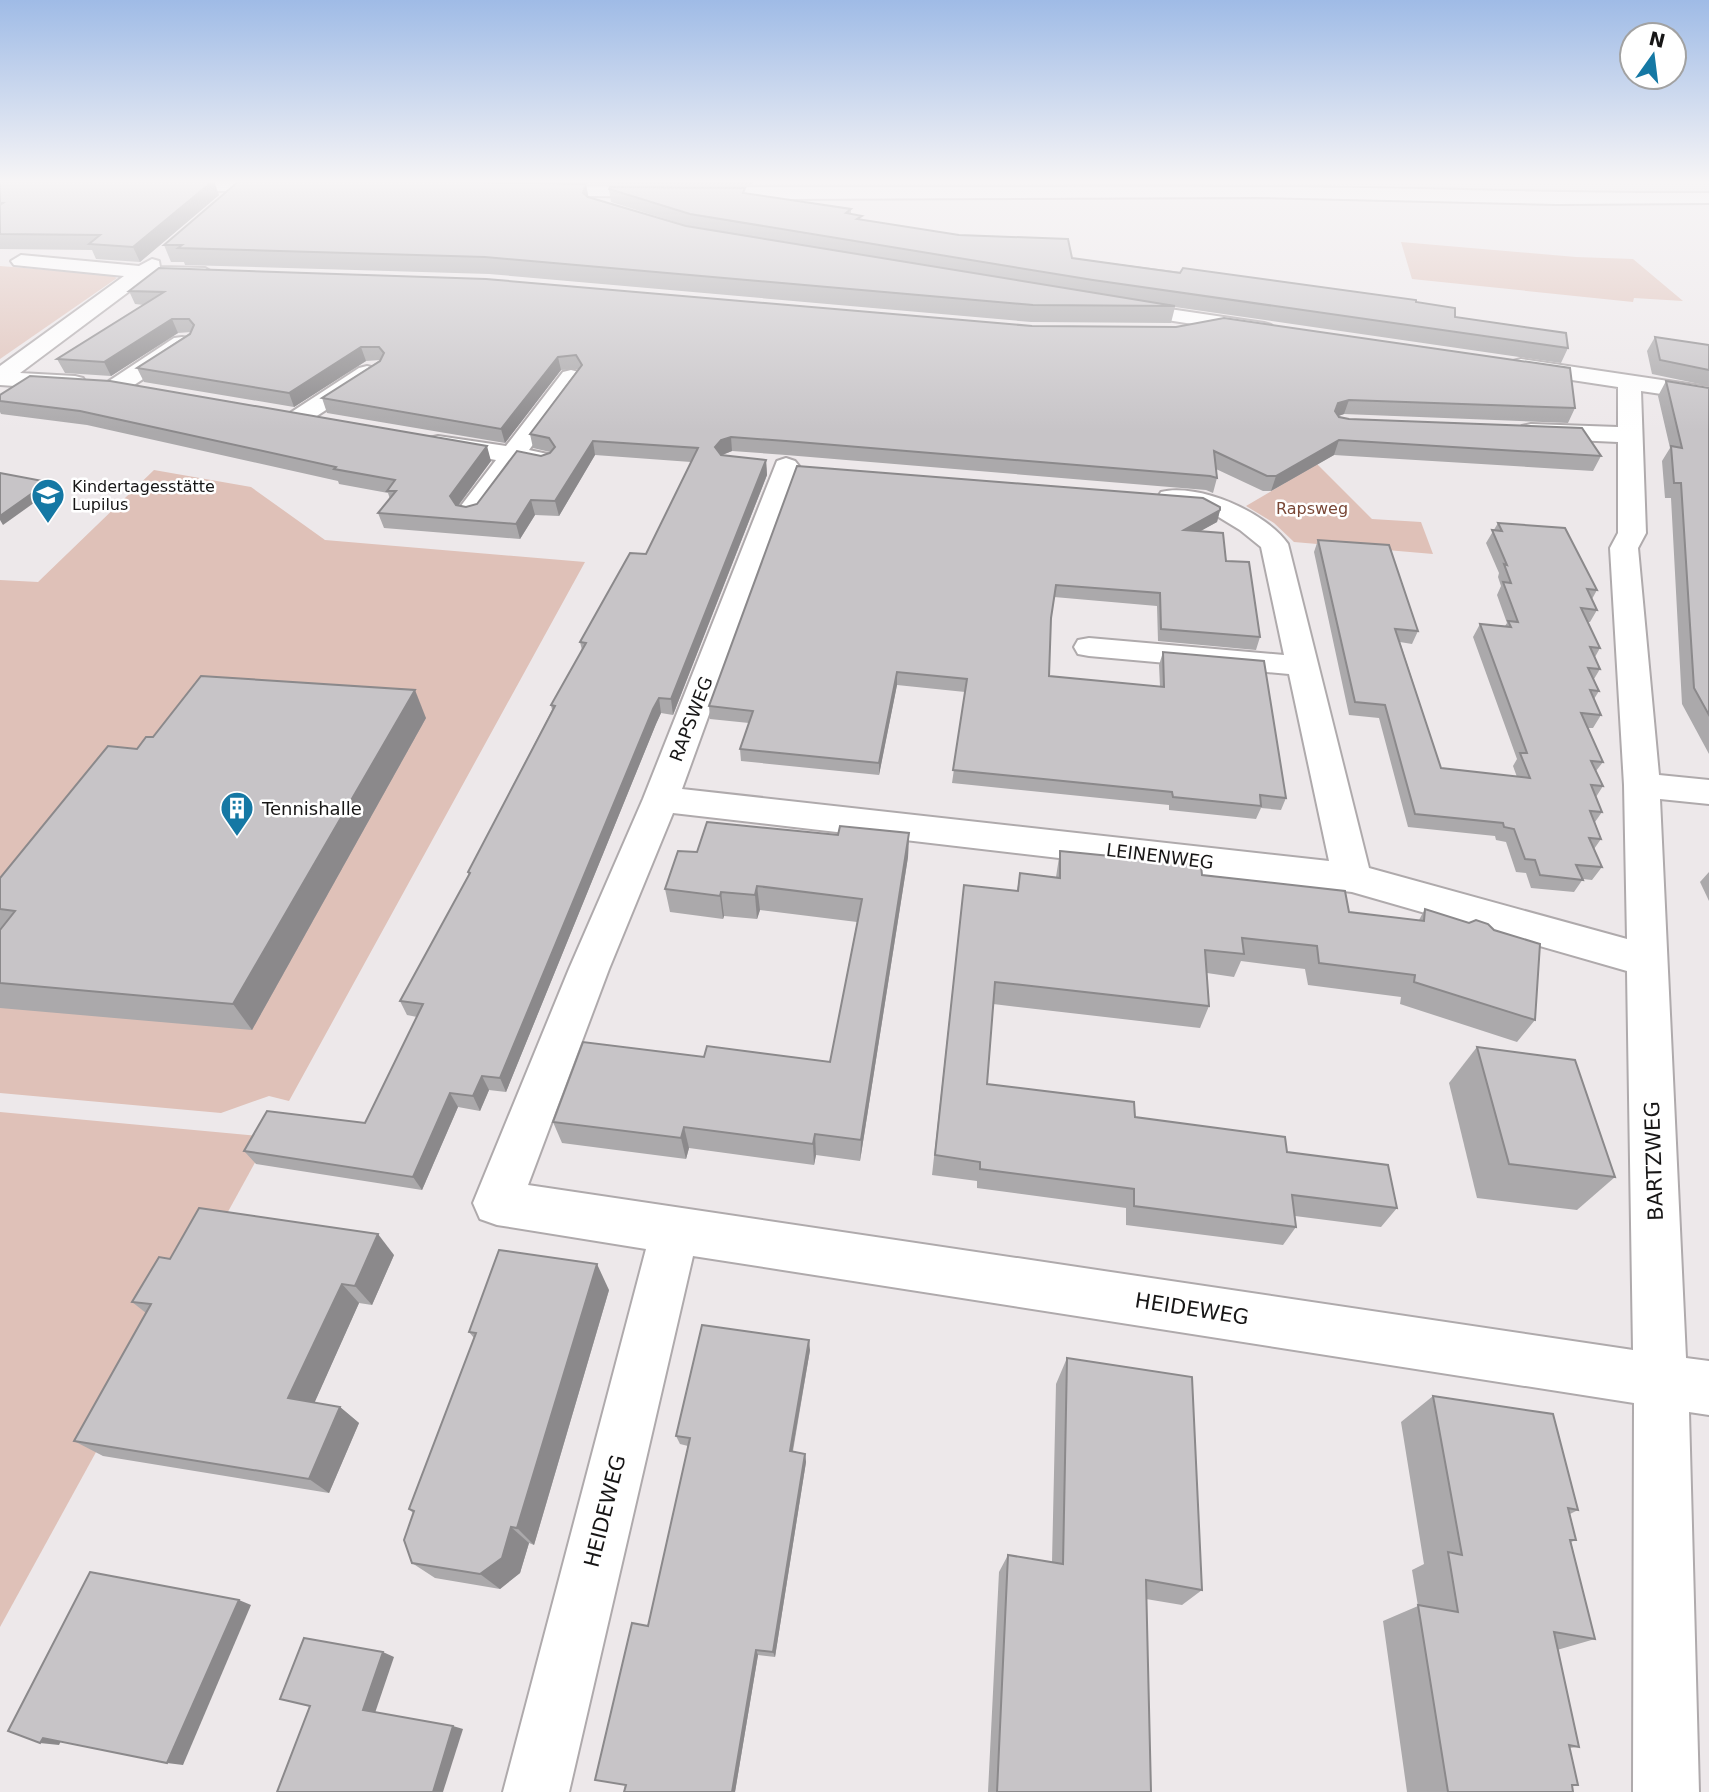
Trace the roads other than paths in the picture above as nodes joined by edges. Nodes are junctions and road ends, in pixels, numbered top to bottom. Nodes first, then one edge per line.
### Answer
1 (61, 265) edge
2 (153, 265) edge
3 (144, 272) junction
4 (227, 275) edge
5 (1103, 305) edge
6 (1222, 322) junction
7 (1147, 332) edge
8 (1288, 332) edge
9 (187, 340) edge
10 (1498, 363) edge
11 (375, 368) edge
12 (0, 377) edge
13 (571, 377) edge
14 (1629, 380) junction
15 (117, 386) junction
16 (156, 393) edge
17 (1709, 394) edge
18 (272, 413) edge
19 (298, 418) junction
20 (325, 423) edge
21 (1508, 430) edge
22 (1630, 435) junction
23 (417, 439) edge
24 (509, 456) junction
25 (543, 460) edge
26 (786, 466) edge
27 (1150, 496) edge
28 (470, 511) edge
29 (1089, 647) dead end
30 (1303, 666) junction
31 (1642, 785) junction
32 (1709, 792) edge
33 (661, 799) junction
34 (1352, 878) junction
35 (1648, 961) junction
36 (589, 969) joint
37 (675, 1230) junction
38 (1684, 1384) edge
39 (536, 1792) edge
40 (1667, 1792) edge

1 - 3 street
2 - 3 street
3 - 4 street
3 - 12 street
5 - 6 street
6 - 7 street
6 - 8 street
9 - 15 street
10 - 14 street
11 - 19 street
12 - 15 street
13 - 24 street
14 - 17 street
14 - 22 street, BARTZWEG
15 - 16 street
18 - 19 street
19 - 20 street
21 - 22 street
22 - 31 street, BARTZWEG
23 - 24 street
24 - 25 street
24 - 28 street
26 - 33 street, RAPSWEG
27 - 30 street
29 - 30 street
30 - 34 street
31 - 32 street
31 - 35 street, BARTZWEG
33 - 34 street, LEINENWEG
33 - 36 street, RAPSWEG
34 - 35 street, LEINENWEG
35 - 38 street, BARTZWEG
36 - 37 street, HEIDEWEG
37 - 38 street, HEIDEWEG
37 - 39 street, HEIDEWEG
38 - 40 street, BARTZWEG

